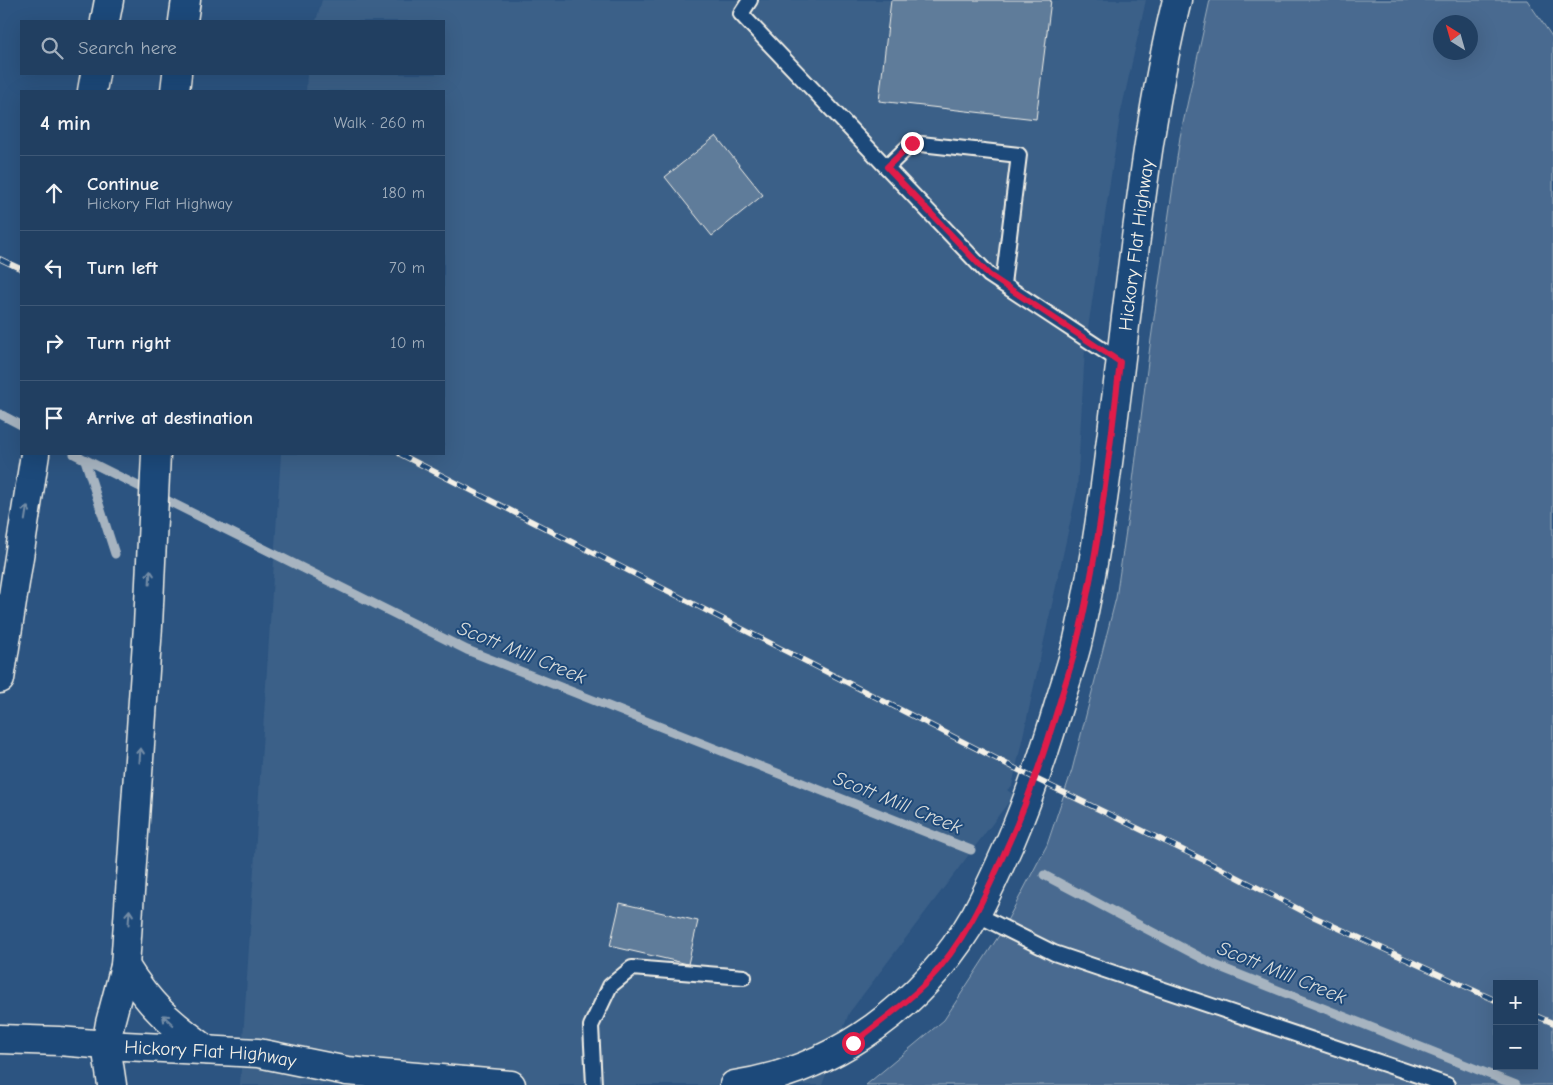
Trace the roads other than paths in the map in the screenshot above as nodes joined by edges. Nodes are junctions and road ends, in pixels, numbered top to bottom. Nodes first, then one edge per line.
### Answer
1 (109, 0) edge
2 (186, 0) edge
3 (750, 0) edge
4 (1177, 0) edge
5 (104, 20) edge
6 (183, 20) edge
7 (94, 75) edge
8 (176, 75) edge
9 (92, 90) edge
10 (175, 90) edge
11 (887, 167) junction
12 (1002, 284) junction
13 (1120, 362) junction
14 (35, 455) edge
15 (156, 455) edge
16 (0, 679) edge
17 (976, 914) junction
18 (125, 966) junction
19 (744, 977) dead end
20 (0, 1039) edge
21 (106, 1045) junction
22 (207, 1050) junction
23 (112, 1085) edge
24 (511, 1085) edge
25 (594, 1085) edge
26 (734, 1085) edge
27 (1446, 1085) edge

1 - 5 main road
2 - 6 main road
3 - 11 lane
4 - 13 main road, Hickory Flat Highway
7 - 9 main road
8 - 10 main road
11 - 12 lane
11 - 12 lane
12 - 13 lane
13 - 17 main road, Hickory Flat Highway
16 -> 14 main road
18 -> 15 main road
17 - 26 main road, Hickory Flat Highway
17 - 27 lane
18 - 21 main road
22 -> 18 main road
19 - 25 lane
20 - 21 main road, Hickory Flat Highway
21 - 22 main road, Hickory Flat Highway
21 - 23 main road
22 - 24 main road, Hickory Flat Highway

